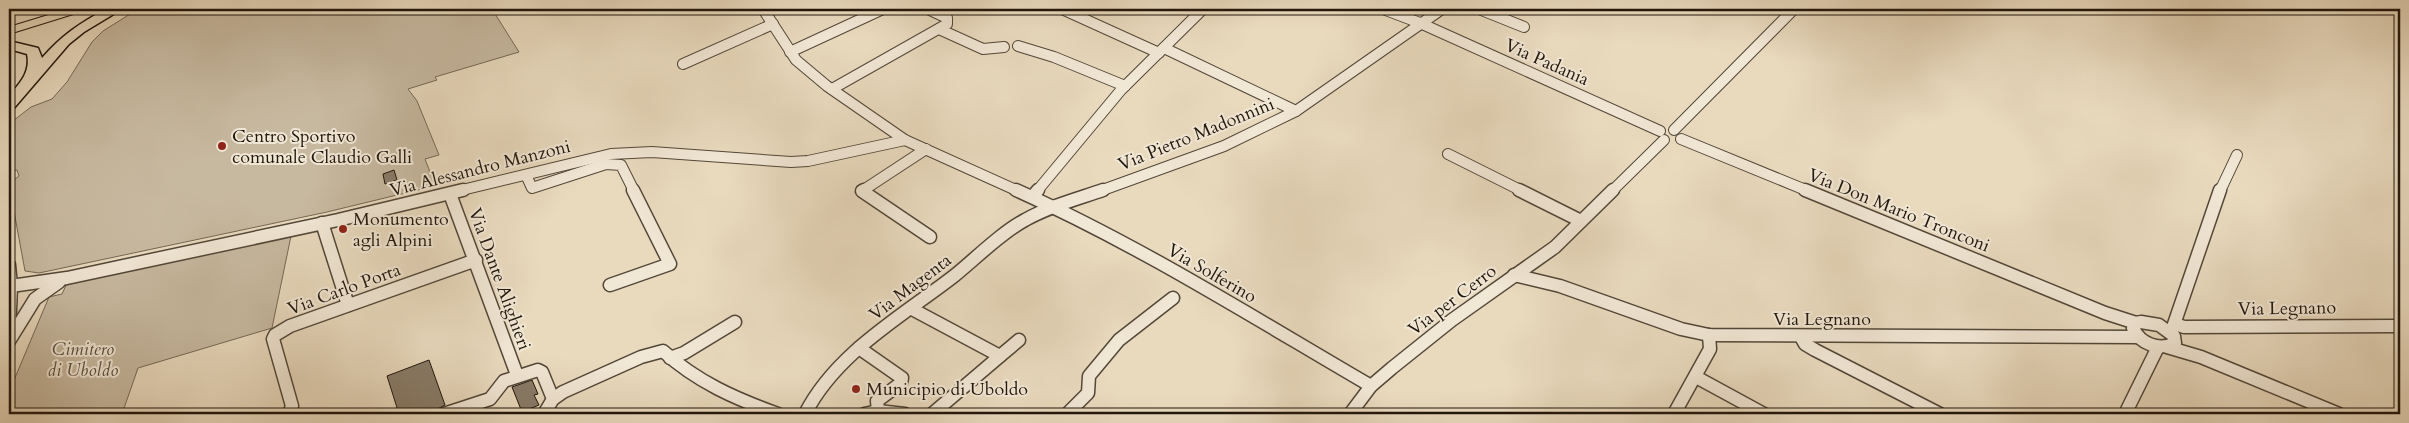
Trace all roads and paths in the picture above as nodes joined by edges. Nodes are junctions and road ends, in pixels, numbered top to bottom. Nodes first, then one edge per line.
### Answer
1 (79, 9) edge
2 (115, 9) edge
3 (763, 9) edge
4 (883, 9) edge
5 (928, 9) edge
6 (1062, 9) edge
7 (1203, 9) edge
8 (1383, 9) edge
9 (1442, 9) edge
10 (1479, 9) edge
11 (1794, 9) edge
12 (1420, 23) junction
13 (774, 24) junction
14 (1524, 27) dead end
15 (939, 29) junction
16 (9, 31) edge
17 (9, 45) edge
18 (1162, 50) junction
19 (790, 52) junction
20 (683, 64) dead end
21 (29, 83) junction
22 (1125, 86) junction
23 (832, 89) junction
24 (9, 105) edge
25 (1296, 111) junction
26 (1662, 135) junction
27 (1678, 135) junction
28 (905, 140) junction
29 (926, 149) junction
30 (1448, 154) dead end
31 (2237, 155) dead end
32 (526, 175) junction
33 (450, 194) junction
34 (1033, 196) junction
35 (1053, 206) junction
36 (1582, 221) junction
37 (322, 223) junction
38 (930, 238) dead end
39 (476, 260) junction
40 (9, 265) edge
41 (1514, 275) junction
42 (67, 278) junction
43 (610, 285) dead end
44 (11, 289) junction
45 (1173, 298) dead end
46 (348, 305) junction
47 (912, 309) junction
48 (735, 322) dead end
49 (2400, 326) edge
50 (2136, 330) junction
51 (9, 335) edge
52 (1709, 335) junction
53 (1801, 337) junction
54 (2169, 338) junction
55 (1019, 340) dead end
56 (9, 341) edge
57 (859, 348) junction
58 (1000, 356) junction
59 (670, 358) junction
60 (517, 375) junction
61 (1696, 377) junction
62 (1371, 386) junction
63 (553, 399) junction
64 (1918, 410) edge
65 (878, 411) junction
66 (290, 414) edge
67 (444, 414) edge
68 (544, 414) edge
69 (778, 414) edge
70 (805, 414) edge
71 (864, 414) edge
72 (905, 414) edge
73 (932, 414) edge
74 (1067, 414) edge
75 (1350, 414) edge
76 (1674, 414) edge
77 (1764, 414) edge
78 (1940, 414) edge
79 (2125, 414) edge
80 (2339, 414) edge

1 - 16 main road
2 - 21 highway
3 - 13 street, Via Solferino
4 - 19 street
5 - 15 street
6 - 18 street
7 - 18 street
8 - 12 street, Via Padania
9 - 12 street, Via Pietro Madonnini
10 - 14 street
11 - 27 street
12 - 25 street, Via Pietro Madonnini
12 - 26 street, Via Padania
13 - 19 street, Via Solferino
13 - 20 street
15 - 22 street
15 - 23 street
17 - 21 highway
18 - 22 street
18 - 25 street
19 - 23 street, Via Solferino
21 - 24 highway
22 - 34 street
23 - 28 street, Via Solferino
25 - 35 street, Via Pietro Madonnini
26 - 27 street
26 - 36 street, Via per Cerro
27 - 50 street, Via Don Mario Tronconi
28 - 29 street, Via Solferino
28 - 32 street, Via Alessandro Manzoni
29 - 34 street, Via Solferino
29 - 38 street
30 - 36 street
31 - 54 street
32 - 33 street, Via Alessandro Manzoni
32 - 43 street
33 - 37 street, Via Alessandro Manzoni
33 - 39 street, Via Dante Alighieri
34 - 35 street, Via Solferino
35 - 47 street, Via Magenta
35 - 62 street, Via Solferino
36 - 41 street, Via per Cerro
37 - 42 street, Via Alessandro Manzoni
37 - 46 street
39 - 46 street, Via Carlo Porta
39 - 60 street, Via Dante Alighieri
40 - 44 street
41 - 52 street, Via Legnano
41 - 62 street, Via per Cerro
42 - 44 street, Via Alessandro Manzoni
42 - 56 street
44 - 51 street
45 - 74 street
46 - 66 street, Via Carlo Porta
47 - 57 street, Via Magenta
47 - 58 street
48 - 59 street
49 - 54 street, Via Legnano
50 - 53 street, Via Legnano
50 - 54 street, Via Don Mario Tronconi
50 - 54 street, Via Legnano
52 - 53 street, Via Legnano
52 - 61 street
53 - 64 street
54 - 79 street
54 - 80 street
55 - 58 street
57 - 65 street
57 - 70 street, Via Magenta
58 - 73 street
59 - 63 street
59 - 69 street
60 - 63 street
60 - 67 street
61 - 76 street
61 - 77 street
62 - 75 street, Via per Cerro
63 - 68 street
64 - 78 street
65 - 71 street
65 - 72 street

